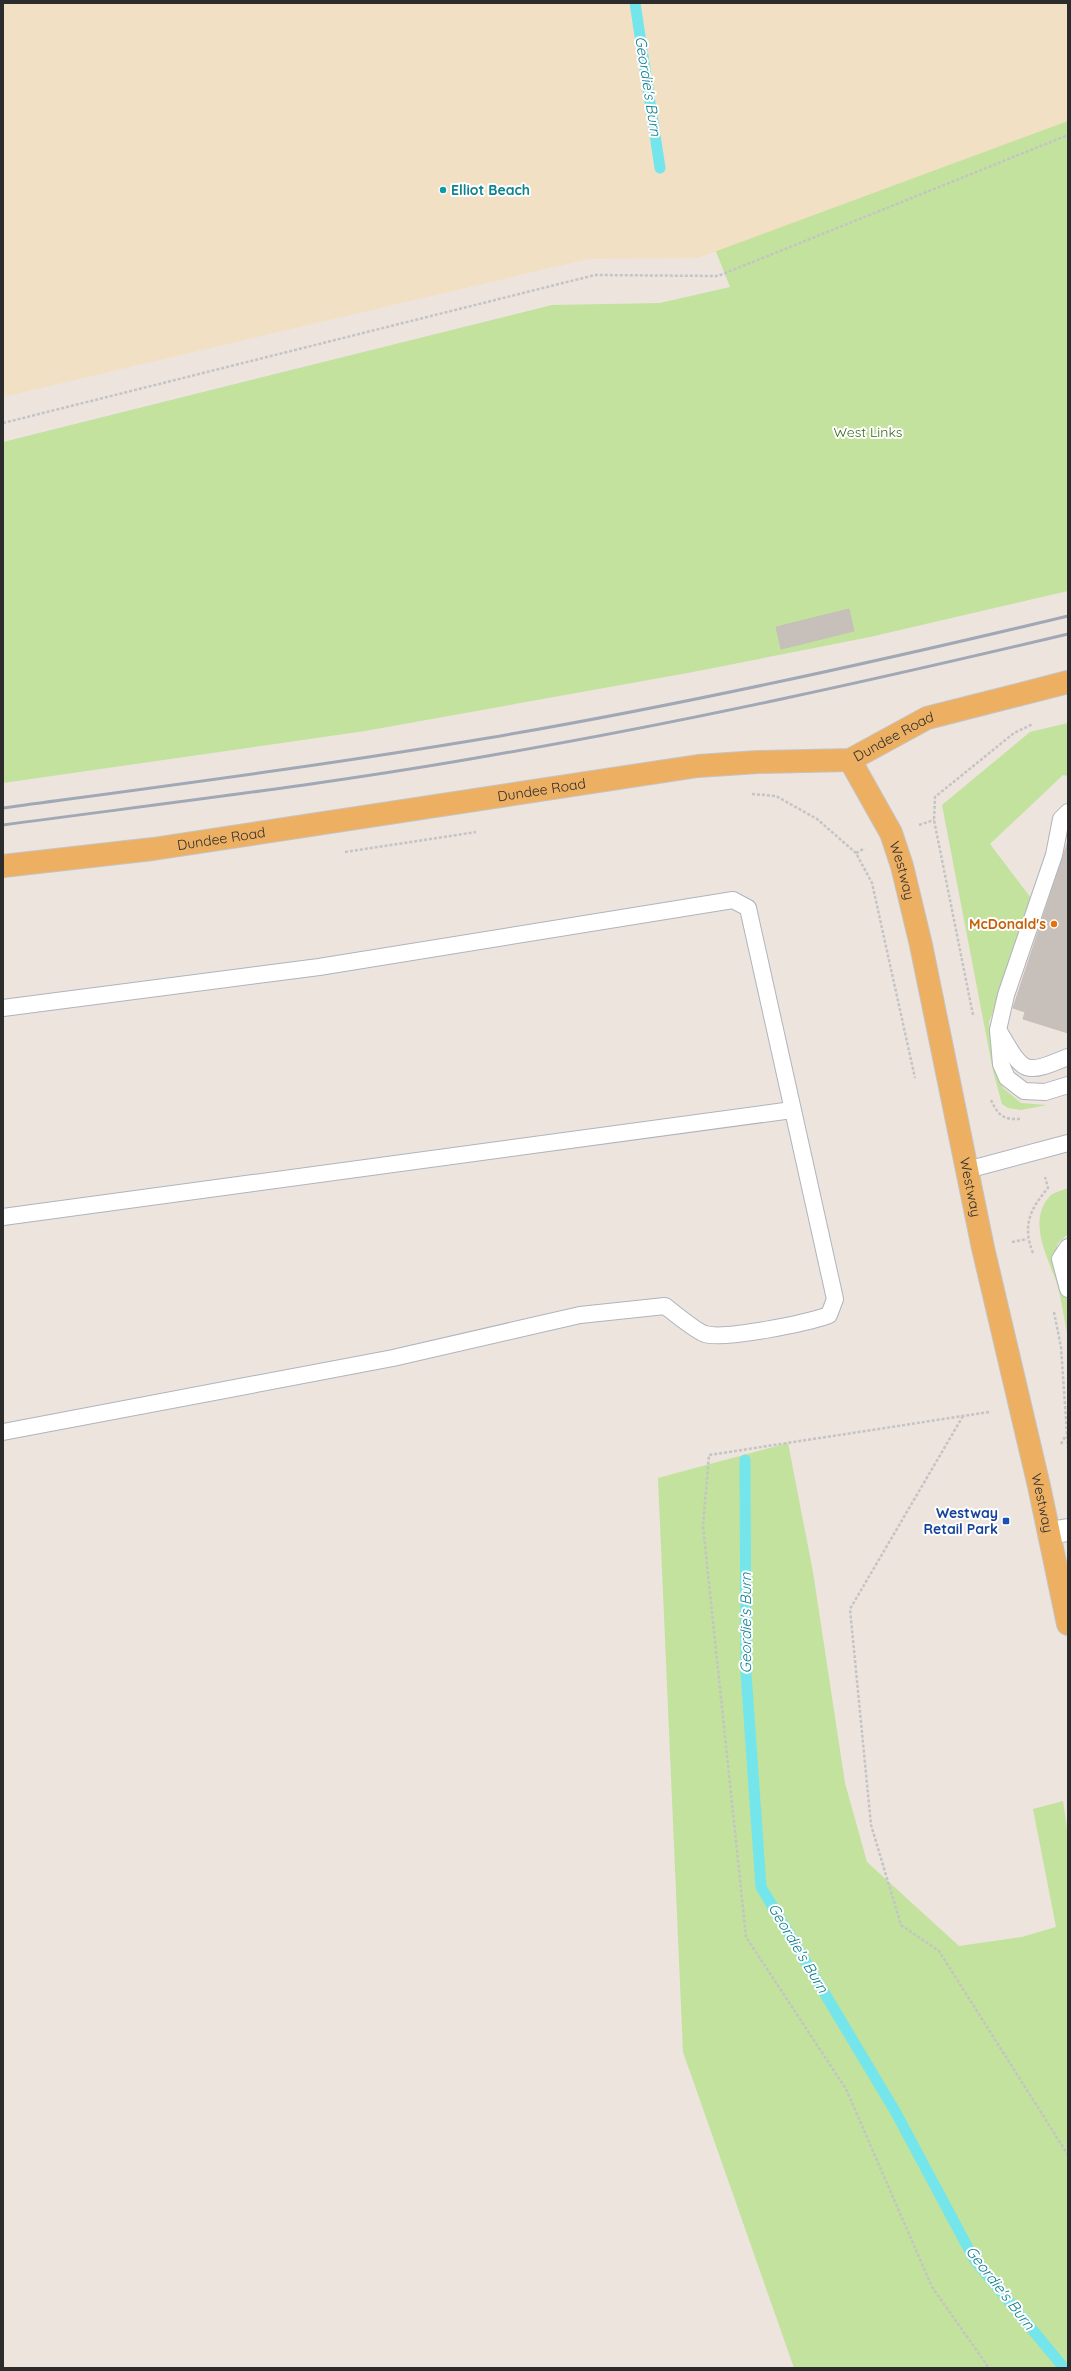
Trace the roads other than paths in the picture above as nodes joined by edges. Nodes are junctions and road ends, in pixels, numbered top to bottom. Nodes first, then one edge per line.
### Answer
1 (1068, 682) edge
2 (850, 760) junction
3 (1068, 812) edge
4 (3, 866) edge
5 (3, 1008) edge
6 (998, 1030) junction
7 (1068, 1058) edge
8 (1068, 1084) edge
9 (792, 1110) junction
10 (1068, 1143) edge
11 (967, 1170) junction
12 (3, 1218) edge
13 (1068, 1247) edge
14 (1068, 1289) edge
15 (3, 1432) edge
16 (1058, 1531) edge
17 (1068, 1624) edge

1 - 2 main road, Dundee Road
2 - 4 main road, Dundee Road
2 - 11 main road, Westway
3 - 6 lane
5 - 9 lane
6 - 7 lane
6 - 8 lane
9 - 12 lane
9 - 15 lane
10 - 11 lane
11 - 16 main road, Westway
13 - 14 lane
16 - 17 main road, Westway

